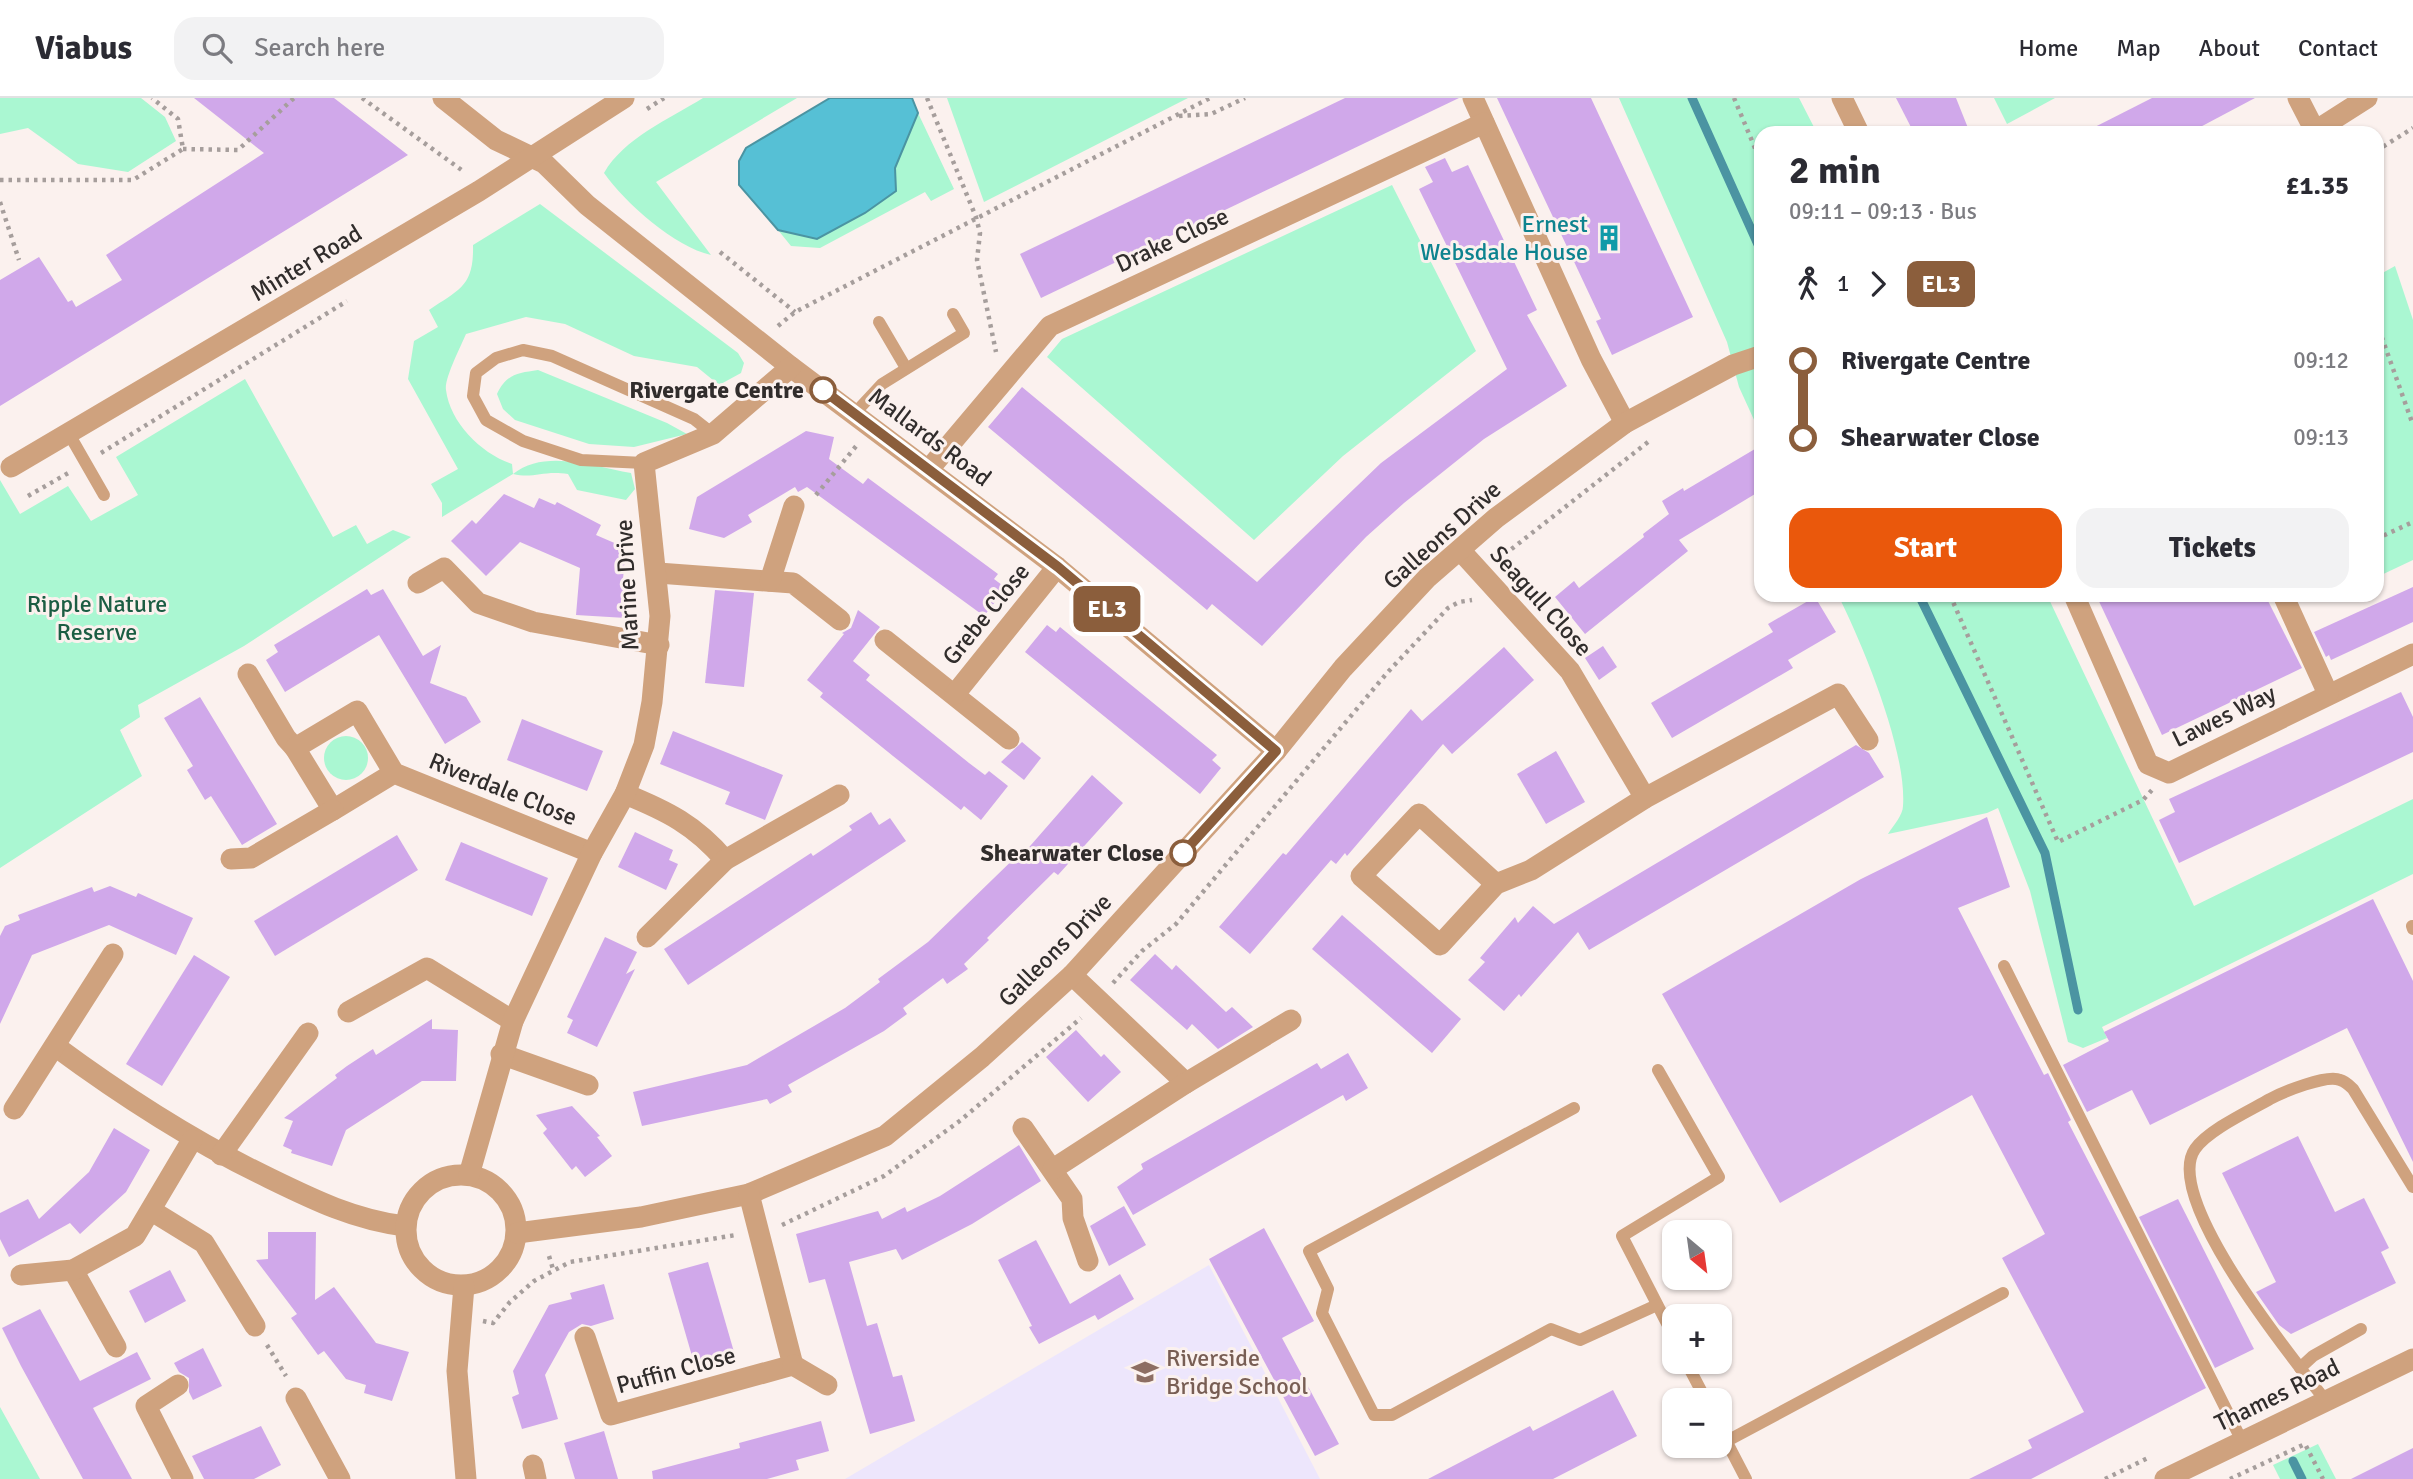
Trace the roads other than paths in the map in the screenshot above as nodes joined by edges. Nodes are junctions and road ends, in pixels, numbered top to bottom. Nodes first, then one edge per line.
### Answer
1 (443, 98) edge
2 (624, 98) edge
3 (1473, 98) edge
4 (1842, 98) edge
5 (2298, 98) edge
6 (2367, 98) edge
7 (1484, 123) junction
8 (1856, 126) edge
9 (2311, 126) edge
10 (2323, 126) edge
11 (532, 154) junction
12 (953, 314) dead end
13 (879, 322) dead end
14 (1754, 358) edge
15 (791, 367) junction
16 (906, 368) junction
17 (864, 420) junction
18 (1625, 423) junction
19 (713, 434) junction
20 (69, 435) junction
21 (644, 463) junction
22 (11, 467) dead end
23 (930, 468) junction
24 (104, 495) dead end
25 (794, 506) road end
26 (1460, 550) junction
27 (1058, 567) junction
28 (658, 573) junction
29 (770, 581) junction
30 (418, 583) dead end
31 (2077, 602) edge
32 (2286, 602) edge
33 (840, 620) dead end
34 (886, 640) dead end
35 (659, 645) junction
36 (2413, 654) edge
37 (248, 674) dead end
38 (955, 694) junction
39 (2329, 694) junction
40 (1009, 738) dead end
41 (1868, 740) dead end
42 (295, 748) junction
43 (1276, 751) junction
44 (394, 774) junction
45 (625, 794) junction
46 (839, 795) dead end
47 (1645, 798) junction
48 (333, 810) junction
49 (592, 853) junction
50 (231, 859) dead end
51 (724, 860) junction
52 (1496, 884) junction
53 (647, 937) dead end
54 (113, 954) dead end
55 (2004, 966) dead end
56 (1072, 975) junction
57 (348, 1012) dead end
58 (1292, 1020) dead end
59 (513, 1021) junction
60 (308, 1033) dead end
61 (55, 1046) junction
62 (501, 1055) junction
63 (1658, 1070) dead end
64 (1186, 1083) junction
65 (587, 1086) dead end
66 (1574, 1108) dead end
67 (15, 1109) dead end
68 (1023, 1128) dead end
69 (192, 1140) junction
70 (221, 1155) junction
71 (1053, 1169) junction
72 (469, 1175) junction
73 (2413, 1187) edge
74 (749, 1194) junction
75 (152, 1211) junction
76 (405, 1226) junction
77 (517, 1233) junction
78 (1088, 1261) dead end
79 (73, 1270) junction
80 (21, 1275) dead end
81 (464, 1286) junction
82 (2003, 1293) dead end
83 (1657, 1304) junction
84 (1662, 1314) edge
85 (255, 1326) road end
86 (2361, 1329) dead end
87 (585, 1337) dead end
88 (116, 1347) dead end
89 (2413, 1359) edge
90 (793, 1365) junction
91 (2300, 1368) junction
92 (178, 1385) dead end
93 (827, 1385) dead end
94 (296, 1398) road end
95 (2326, 1401) junction
96 (1732, 1438) edge
97 (2242, 1441) junction
98 (1732, 1451) edge
99 (459, 1477) edge
100 (183, 1479) edge
101 (340, 1479) edge
102 (1746, 1479) edge
103 (2165, 1479) edge

1 - 11 street, Mallards Road
2 - 11 street, Minter Road
3 - 7 street
4 - 8 street
5 - 9 street
6 - 10 street
7 - 18 street
7 - 23 street, Drake Close
11 - 15 street, Mallards Road
11 - 20 street, Minter Road
12 - 16 lane
13 - 16 lane
14 - 18 street, Galleons Drive
15 - 17 street, Mallards Road
15 - 19 street
16 - 17 lane
17 - 23 street, Mallards Road
18 - 26 street, Galleons Drive
19 - 21 street
19 - 21 lane
20 - 22 street, Minter Road
20 - 24 lane
21 - 28 street, Marine Drive
23 - 27 street, Mallards Road
25 - 29 street
26 - 43 street, Galleons Drive
26 - 47 street, Seagull Close
27 - 38 street, Grebe Close
27 - 43 street, Mallards Road
28 - 29 street
28 - 35 street, Marine Drive
29 - 33 street
30 - 35 street
31 - 39 street, Lawes Way
32 - 39 street
34 - 38 street, Grebe Close
35 - 45 street, Marine Drive
36 - 39 street, Lawes Way
37 - 42 street
38 - 40 street, Grebe Close
41 - 47 street
42 - 44 street, Riverdale Close
42 - 48 street
43 - 56 street, Galleons Drive
44 - 48 street, Riverdale Close
44 - 49 street, Riverdale Close
45 - 49 street, Marine Drive
45 - 51 street
46 - 51 street
47 - 52 street
48 - 50 street
49 - 59 street, Marine Drive
51 - 53 street
52 - 52 street
54 - 61 street
55 - 97 lane
56 - 64 street
56 - 74 street, Galleons Drive
57 - 59 street
58 - 64 street
59 - 62 street, Marine Drive
60 - 70 street
61 - 67 street
61 - 69 street
62 - 65 street
62 - 72 street, Marine Drive
63 - 83 lane
64 - 71 street
66 - 83 lane
68 - 71 street
69 - 70 street
69 - 75 street
70 - 76 street
71 - 78 street
72 - 76 street
72 - 77 street
73 - 91 lane
74 - 77 street, Galleons Drive
74 - 90 street
75 - 79 street
75 - 85 street
76 - 81 street
77 - 81 street
79 - 80 street
79 - 88 street
81 - 99 street
82 - 96 lane
83 - 84 lane
86 - 91 lane
87 - 90 street, Puffin Close
89 - 95 street, Thames Road
90 - 93 street
91 - 95 lane
92 - 100 street
94 - 101 street
95 - 97 street, Thames Road
97 - 103 street, Thames Road
98 - 102 lane

